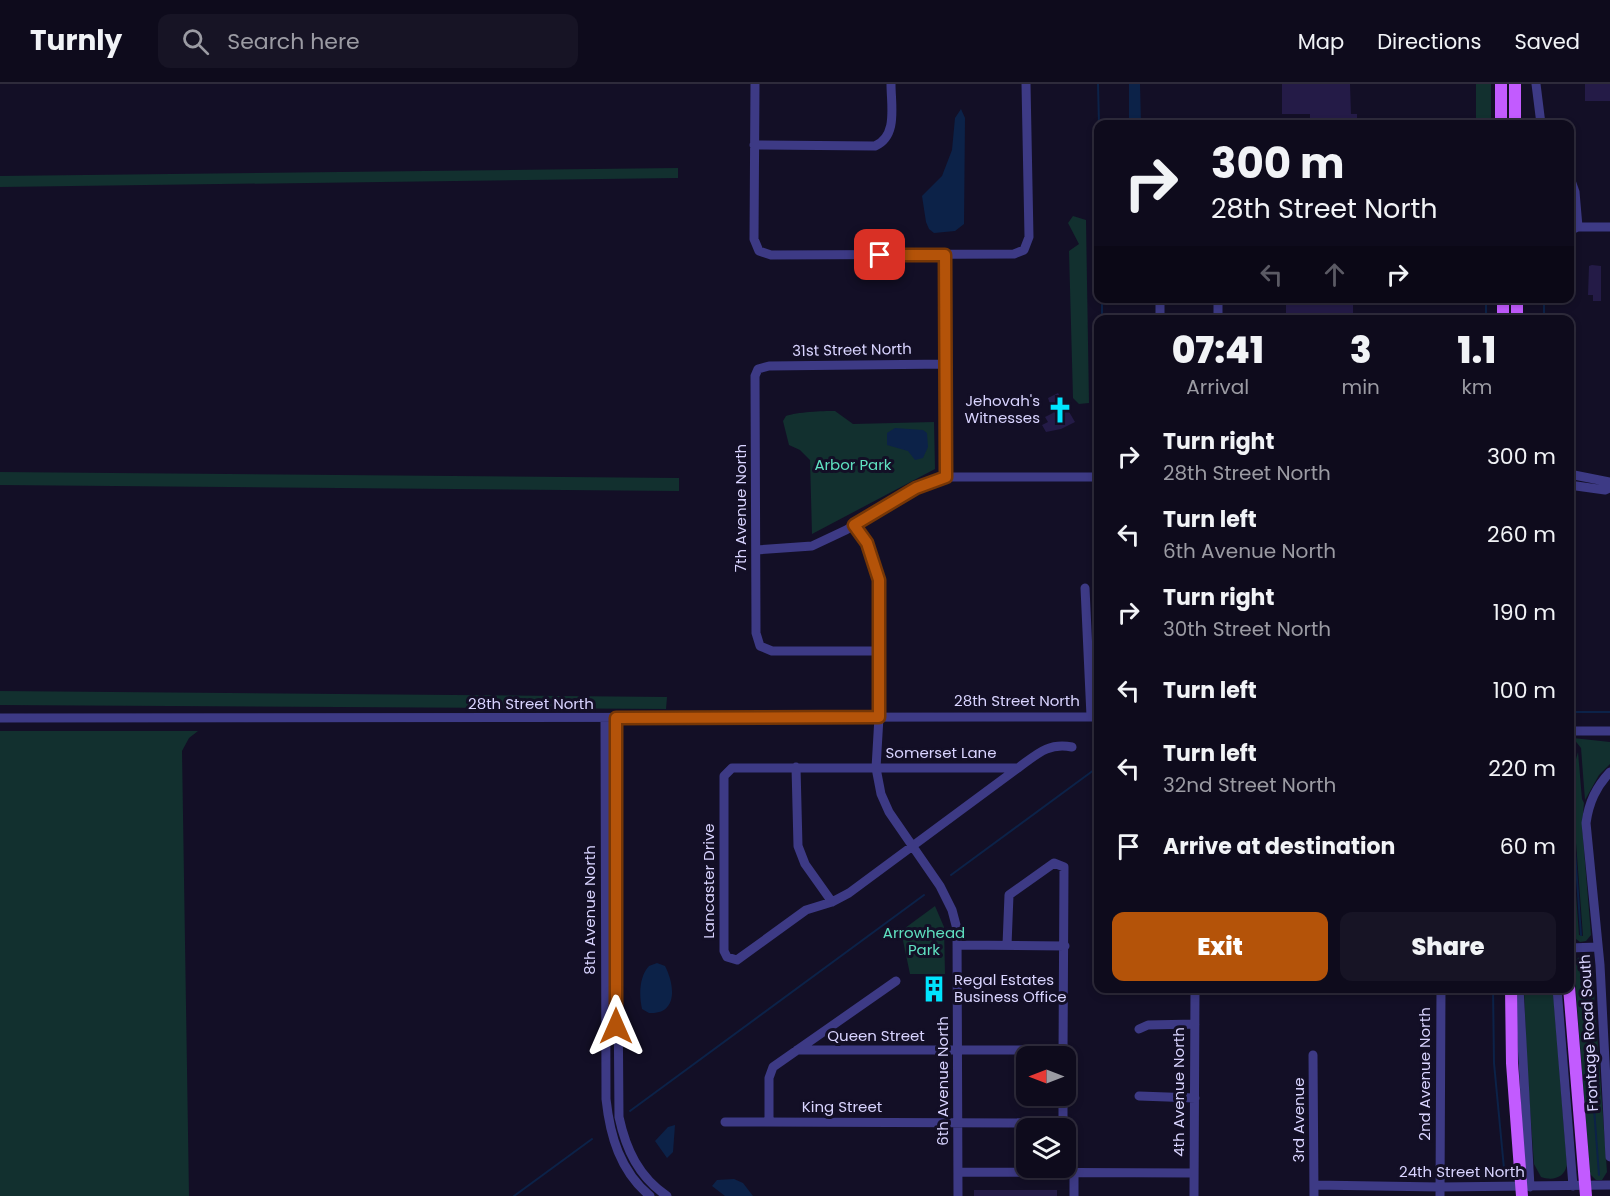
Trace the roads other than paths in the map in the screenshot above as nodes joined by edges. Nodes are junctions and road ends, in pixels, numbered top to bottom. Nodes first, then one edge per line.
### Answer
1 (754, 84) edge
2 (891, 84) edge
3 (1026, 84) edge
4 (1501, 84) edge
5 (1515, 84) edge
6 (1536, 84) edge
7 (1501, 120) edge
8 (1515, 120) edge
9 (1540, 120) edge
10 (754, 145) junction
11 (1574, 189) edge
12 (1610, 227) edge
13 (1574, 229) edge
14 (945, 255) junction
15 (946, 364) junction
16 (758, 369) joint
17 (1574, 475) edge
18 (946, 477) junction
19 (1094, 477) edge
20 (1610, 482) edge
21 (1574, 486) edge
22 (1610, 488) edge
23 (854, 525) junction
24 (756, 550) junction
25 (1085, 588) dead end
26 (879, 651) junction
27 (1094, 716) edge
28 (879, 717) junction
29 (0, 718) edge
30 (605, 718) junction
31 (616, 718) junction
32 (1574, 731) edge
33 (1610, 731) edge
34 (1072, 747) dead end
35 (796, 767) junction
36 (876, 768) junction
37 (1018, 768) junction
38 (1610, 772) edge
39 (913, 846) junction
40 (832, 902) junction
41 (958, 945) junction
42 (1007, 945) junction
43 (1065, 946) junction
44 (1598, 947) junction
45 (1574, 948) edge
46 (896, 981) dead end
47 (1195, 993) edge
48 (1441, 993) edge
49 (1511, 993) edge
50 (1519, 993) edge
51 (1558, 993) edge
52 (1569, 993) edge
53 (1195, 1024) junction
54 (1139, 1029) dead end
55 (1063, 1046) edge
56 (797, 1050) junction
57 (958, 1051) junction
58 (1016, 1052) edge
59 (1313, 1055) dead end
60 (1139, 1096) dead end
61 (1195, 1098) junction
62 (1063, 1106) edge
63 (725, 1122) dead end
64 (769, 1122) junction
65 (958, 1122) junction
66 (1610, 1157) edge
67 (633, 1160) junction
68 (620, 1167) junction
69 (958, 1172) junction
70 (1016, 1172) edge
71 (1076, 1173) edge
72 (1194, 1173) junction
73 (1074, 1178) edge
74 (1314, 1185) junction
75 (1610, 1185) edge
76 (1582, 1189) edge
77 (1524, 1190) edge
78 (1440, 1192) edge
79 (650, 1196) edge
80 (667, 1196) edge
81 (958, 1196) edge
82 (1074, 1196) edge
83 (1194, 1196) edge
84 (1314, 1196) edge

1 - 10 street
2 - 10 street
3 - 14 street
4 - 7 main road
5 - 8 main road
6 - 9 street
10 - 14 street
11 - 13 street
12 - 13 street
14 - 15 street
15 - 16 street, 31st Street North
15 - 18 street
16 - 24 street, 7th Avenue North
17 - 20 street
18 - 19 street
18 - 23 street
21 - 22 street
23 - 24 street
23 - 26 street, 6th Avenue North
24 - 26 street, 7th Avenue North
25 - 27 street
26 - 28 street, 6th Avenue North
27 - 28 street, 28th Street North
28 - 31 street, 28th Street North
28 - 36 street, 6th Avenue North
29 - 30 street, 28th Street North
30 - 31 street, 28th Street North
30 - 68 street, 8th Avenue North
31 - 67 street, 8th Avenue North
32 - 33 street
34 - 37 street
35 - 36 street, Lancaster Drive
35 - 40 street
35 - 40 street, Lancaster Drive
36 - 37 street, Somerset Lane
36 - 39 street, 6th Avenue North
37 - 39 street, Somerset Lane
38 - 44 street, Frontage Road South
39 - 40 street, Lancaster Drive
39 - 41 street, 6th Avenue North
41 - 42 street
41 - 57 street, 6th Avenue North
42 - 43 street
42 - 43 street
43 - 55 street
44 - 45 street
44 - 66 street, Frontage Road South
46 - 56 street
47 - 53 street, 4th Avenue North
48 - 78 street, 2nd Avenue North
49 - 77 main road
50 - 77 street
51 - 76 street
52 - 76 main road
53 - 54 street
53 - 61 street, 4th Avenue North
56 - 57 street, Queen Street
56 - 64 street
57 - 58 street, Queen Street
57 - 65 street, 6th Avenue North
59 - 74 street, 3rd Avenue
60 - 61 street
61 - 72 street, 4th Avenue North
62 - 65 street, King Street
63 - 64 street, King Street
64 - 65 street, King Street
65 - 69 street, 6th Avenue North
67 - 68 street
67 - 80 street, 8th Avenue North
68 - 79 street, 8th Avenue North
69 - 70 street
69 - 81 street, 6th Avenue North
71 - 72 street
72 - 83 street, 4th Avenue North
73 - 82 street
74 - 78 street, 24th Street North
74 - 84 street, 3rd Avenue
75 - 76 street, 24th Street North
76 - 77 street, 24th Street North
77 - 78 street, 24th Street North

